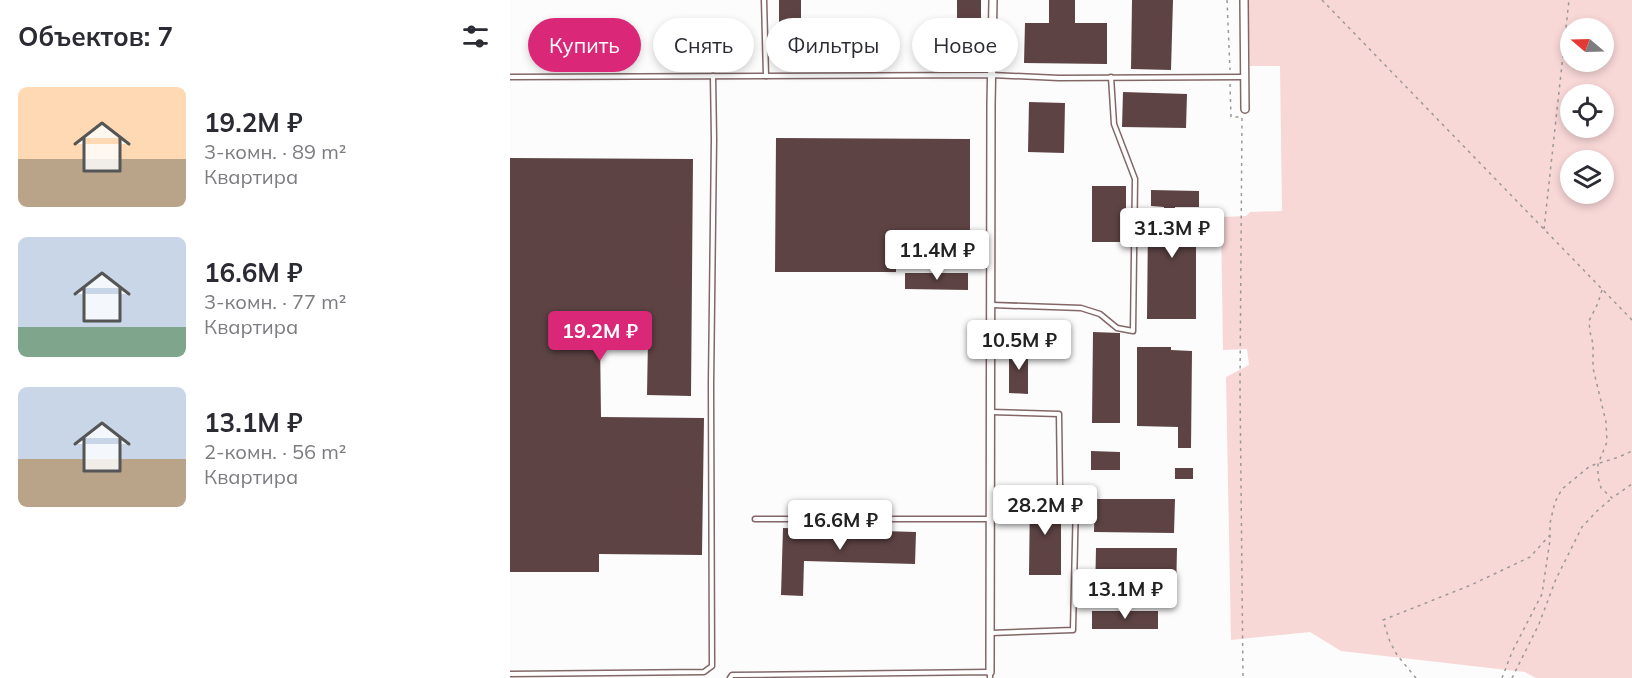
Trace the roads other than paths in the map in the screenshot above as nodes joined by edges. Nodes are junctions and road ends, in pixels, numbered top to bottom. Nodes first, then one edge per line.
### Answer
1 (764, 0) edge
2 (993, 0) edge
3 (1244, 0) edge
4 (991, 75) junction
5 (712, 76) junction
6 (766, 76) junction
7 (510, 77) edge
8 (1111, 77) junction
9 (1245, 77) junction
10 (1245, 109) dead end
11 (991, 305) junction
12 (991, 412) junction
13 (755, 519) dead end
14 (990, 519) junction
15 (990, 633) junction
16 (510, 674) edge
17 (990, 675) edge
18 (730, 678) edge

1 - 6 lane
2 - 4 street
3 - 9 street
4 - 6 lane
4 - 8 lane
4 - 11 street
5 - 6 lane
5 - 7 lane
5 - 16 lane
8 - 9 lane
8 - 11 lane
9 - 10 street
11 - 12 street
12 - 14 street
12 - 15 lane
13 - 14 lane
14 - 15 street
15 - 17 street
17 - 18 lane

